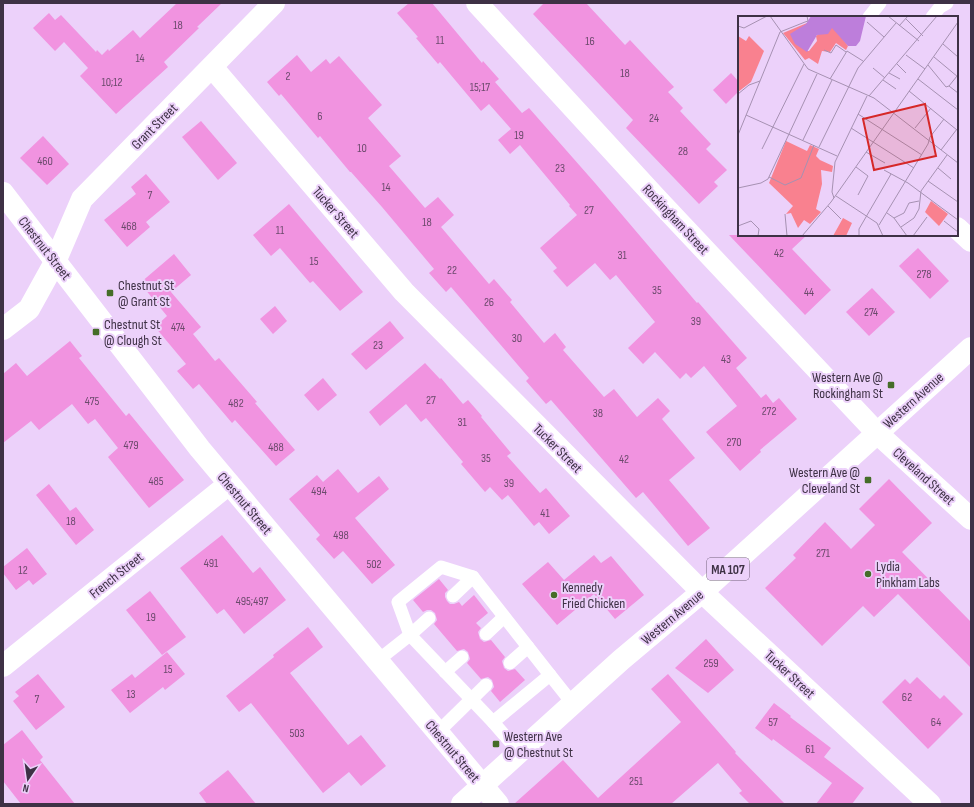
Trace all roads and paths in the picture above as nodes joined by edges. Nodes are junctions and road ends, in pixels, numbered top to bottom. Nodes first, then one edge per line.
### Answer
1 (274, 3) edge
2 (477, 3) edge
3 (880, 3) edge
4 (947, 3) edge
5 (870, 16) edge
6 (933, 16) edge
7 (212, 67) junction
8 (3, 193) edge
9 (958, 229) edge
10 (971, 241) edge
11 (55, 262) junction
12 (3, 329) edge
13 (971, 348) edge
14 (877, 433) junction
15 (229, 484) junction
16 (971, 519) edge
17 (473, 577) junction
18 (702, 592) junction
19 (453, 596) dead end
20 (504, 617) junction
21 (429, 618) dead end
22 (486, 634) dead end
23 (410, 635) junction
24 (528, 647) junction
25 (462, 657) dead end
26 (377, 661) junction
27 (510, 663) dead end
28 (3, 666) edge
29 (445, 672) junction
30 (550, 675) junction
31 (486, 685) dead end
32 (471, 699) junction
33 (573, 704) junction
34 (493, 722) junction
35 (437, 733) junction
36 (519, 752) junction
37 (482, 786) junction
38 (462, 804) edge
39 (498, 804) edge
40 (930, 804) edge

1 - 7 street, Grant Street
2 - 14 street, Rockingham Street
3 - 5 lane
4 - 6 lane
7 - 11 street, Grant Street
7 - 18 street, Tucker Street
8 - 11 street, Chestnut Street
9 - 10 street
11 - 12 street, Grant Street
11 - 15 street, Chestnut Street
13 - 14 street, Western Avenue / MA 107
14 - 16 street, Cleveland Street
14 - 18 street, Western Avenue / MA 107
15 - 26 street, Chestnut Street
15 - 28 street, French Street
17 - 19 lane
17 - 20 lane
17 - 23 lane
18 - 33 street, Western Avenue / MA 107
18 - 40 street, Tucker Street
20 - 22 lane
20 - 24 lane
21 - 23 lane
23 - 26 lane
23 - 29 lane
24 - 27 lane
24 - 30 lane
25 - 29 lane
26 - 35 street, Chestnut Street
29 - 32 lane
30 - 33 lane
30 - 34 lane
31 - 32 lane
32 - 34 lane
32 - 35 lane
33 - 36 street, Western Avenue / MA 107
34 - 36 lane
35 - 37 street, Chestnut Street
36 - 37 street, Western Avenue / MA 107
37 - 38 street, Western Avenue / MA 107
37 - 39 street, Chestnut Street

